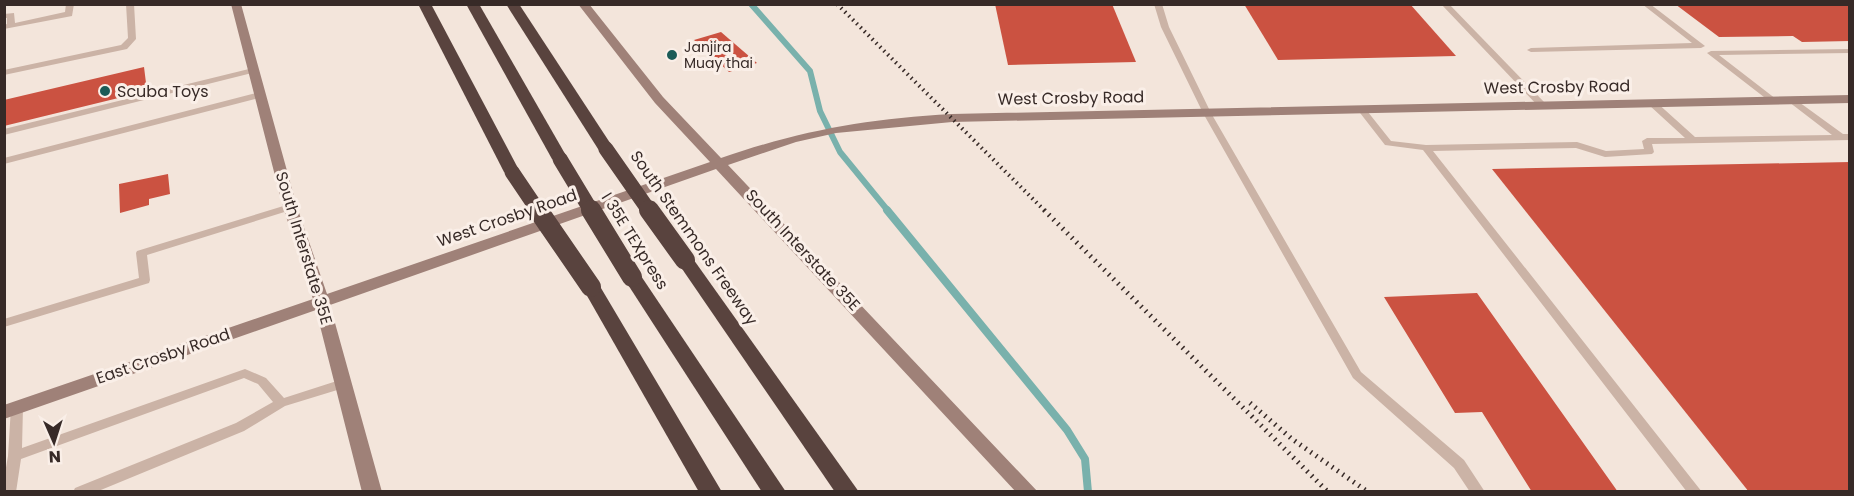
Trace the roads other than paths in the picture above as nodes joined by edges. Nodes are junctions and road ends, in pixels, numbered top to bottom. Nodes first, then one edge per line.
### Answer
1 (70, 4) edge
2 (130, 4) edge
3 (236, 4) edge
4 (424, 4) edge
5 (472, 4) edge
6 (512, 4) edge
7 (583, 4) edge
8 (1158, 4) edge
9 (1444, 4) edge
10 (1646, 4) edge
11 (4, 15) edge
12 (8, 26) edge
13 (1700, 45) junction
14 (1531, 50) dead end
15 (1850, 51) edge
16 (1711, 54) junction
17 (253, 70) junction
18 (4, 73) edge
19 (260, 95) junction
20 (1850, 99) edge
21 (1792, 100) junction
22 (1773, 101) junction
23 (1652, 103) junction
24 (1542, 105) junction
25 (1361, 109) junction
26 (1207, 113) junction
27 (4, 132) edge
28 (1845, 137) edge
29 (1693, 140) junction
30 (1426, 148) junction
31 (4, 161) edge
32 (722, 164) junction
33 (290, 207) junction
34 (321, 300) junction
35 (4, 323) edge
36 (343, 384) junction
37 (281, 403) junction
38 (11, 410) edge
39 (15, 456) junction
40 (9, 492) edge
41 (80, 492) edge
42 (372, 492) edge
43 (711, 492) edge
44 (775, 492) edge
45 (848, 492) edge
46 (1029, 492) edge
47 (1478, 492) edge
48 (1695, 492) edge

1 - 12 lane
2 - 18 lane
3 - 17 street, South Interstate 35E
4 - 43 highway, bridge
5 - 44 highway, I 35E TEXpress, bridge
6 - 45 highway, South Stemmons Freeway, bridge
7 - 32 street, South Interstate 35E
8 - 26 lane
9 - 24 lane
10 - 13 lane
11 - 12 lane
13 - 14 lane
13 - 16 lane
15 - 16 lane
16 - 22 lane
17 - 19 street, South Interstate 35E
17 - 27 lane
19 - 31 lane
19 - 33 street, South Interstate 35E
20 - 21 street, West Crosby Road
21 - 22 street, West Crosby Road
21 - 28 lane
22 - 23 street, West Crosby Road
23 - 24 street, West Crosby Road
23 - 29 lane
24 - 25 street, West Crosby Road
25 - 26 street, West Crosby Road
25 - 30 lane
26 - 32 street, West Crosby Road
26 - 47 lane
28 - 29 lane
29 - 30 lane
30 - 48 lane
32 - 34 street, West Crosby Road
32 - 46 street, South Interstate 35E
33 - 34 street, South Interstate 35E
33 - 35 lane
34 - 36 street, South Interstate 35E
34 - 38 street, East Crosby Road
36 - 37 lane
36 - 42 street, South Interstate 35E
37 - 39 lane
37 - 41 lane
38 - 39 lane
39 - 40 lane

